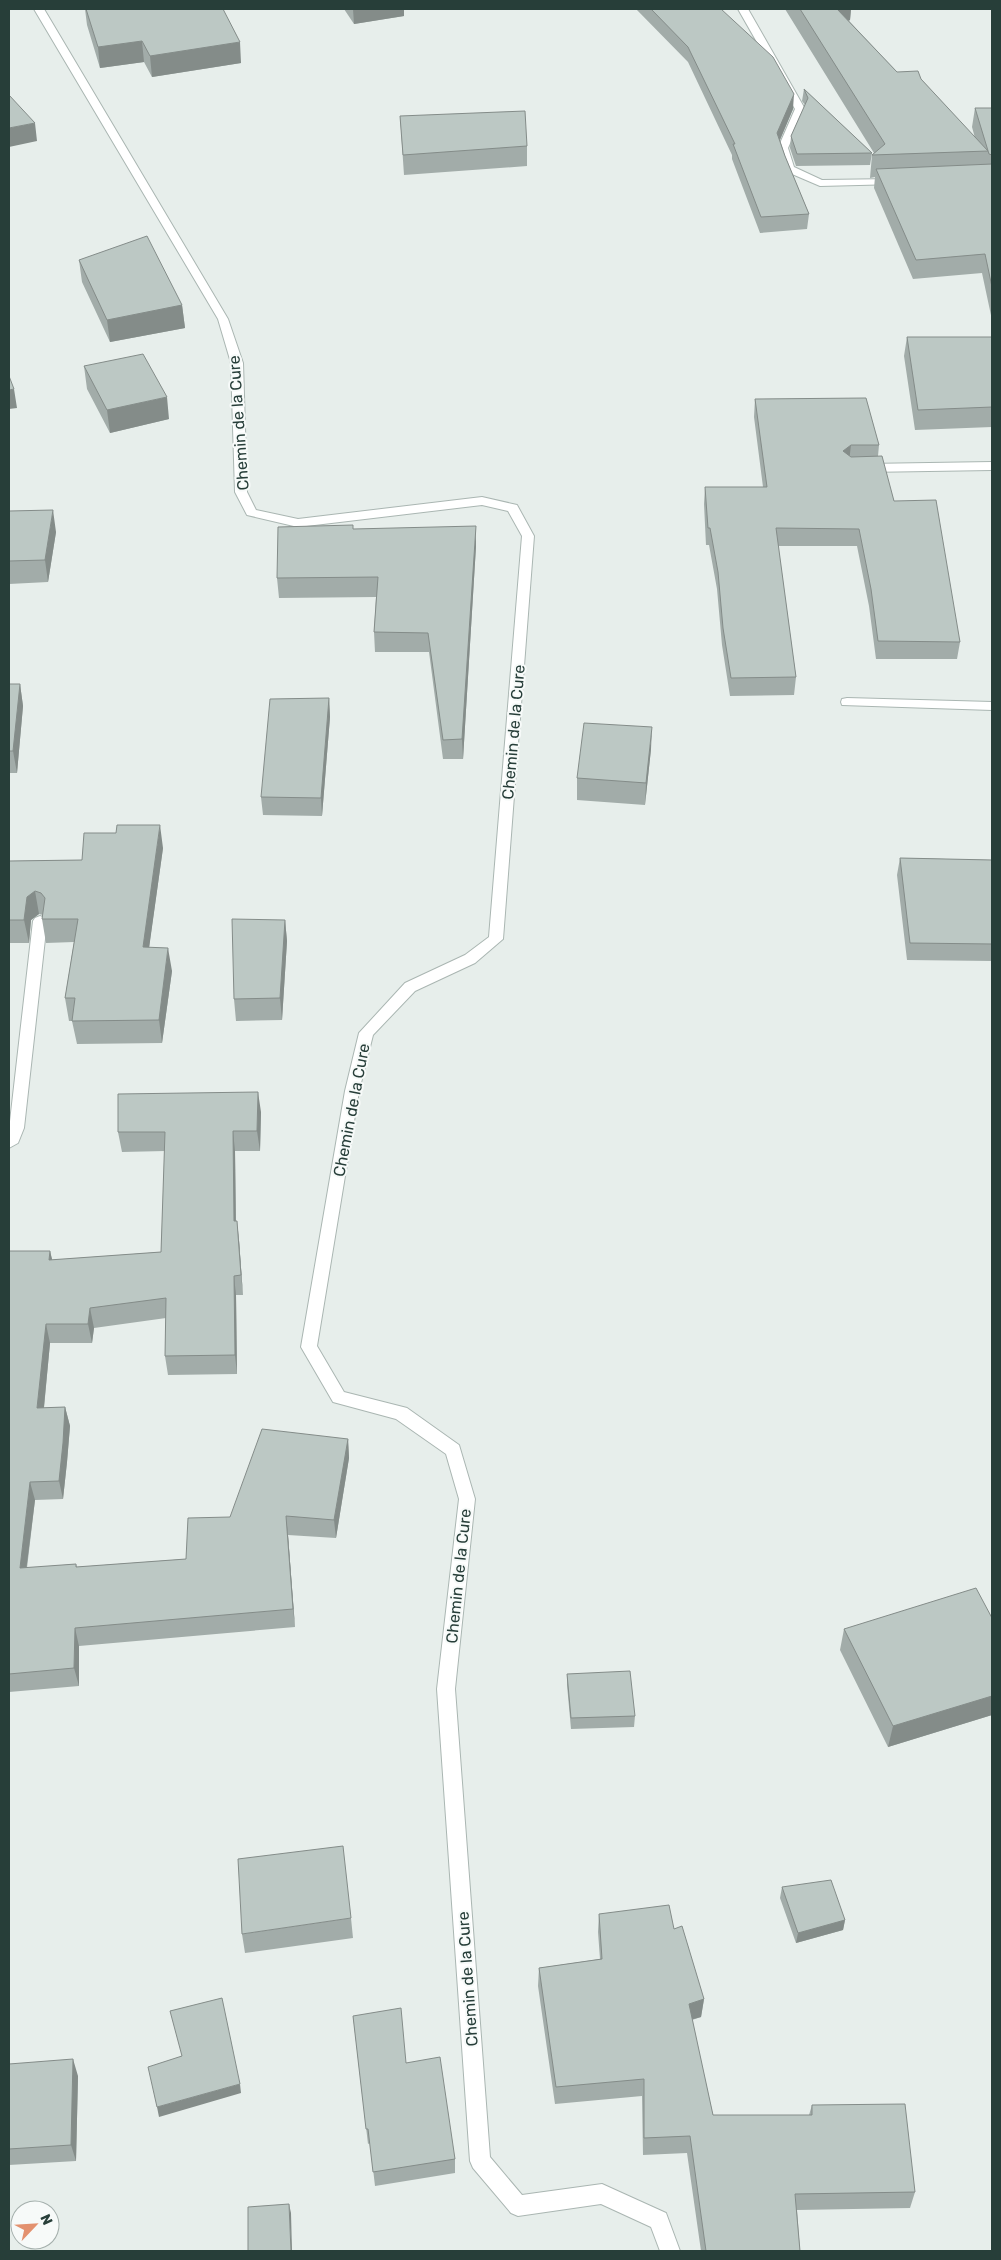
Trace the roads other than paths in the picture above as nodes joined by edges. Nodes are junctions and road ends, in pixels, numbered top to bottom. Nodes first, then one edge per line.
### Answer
1 (39, 9) edge
2 (743, 9) edge
3 (907, 182) edge
4 (992, 466) edge
5 (858, 468) edge
6 (847, 702) dead end
7 (992, 706) edge
8 (40, 921) dead end
9 (9, 1142) edge
10 (670, 2251) edge

1 - 10 street, Chemin de la Cure
2 - 3 street
4 - 5 street
6 - 7 street
8 - 9 street

